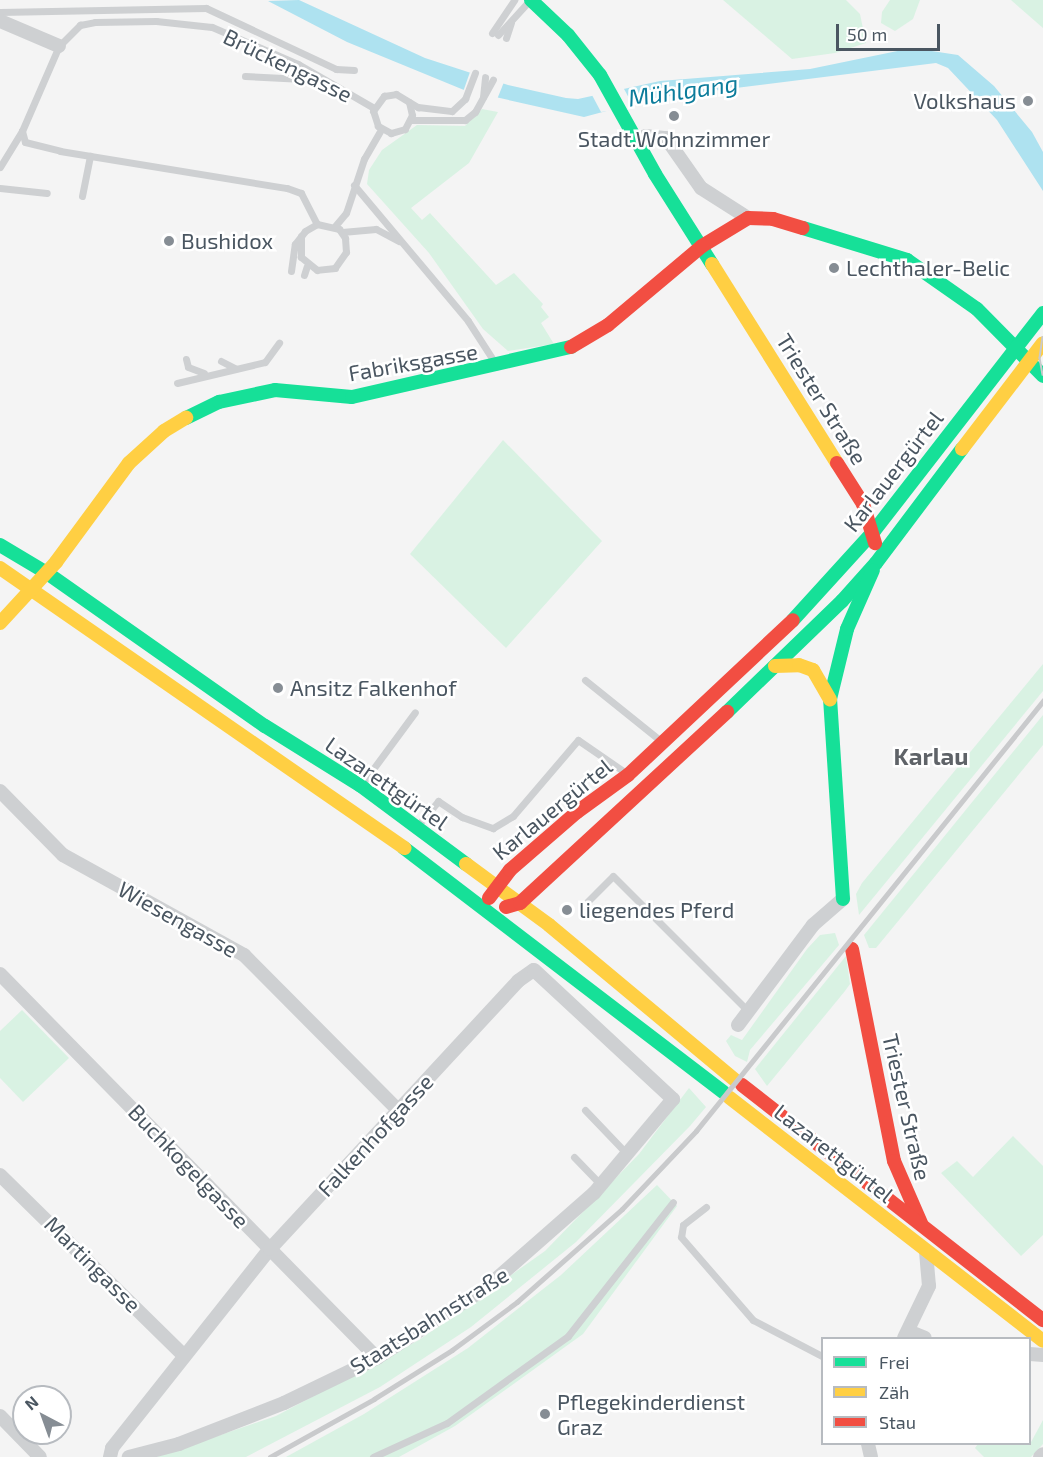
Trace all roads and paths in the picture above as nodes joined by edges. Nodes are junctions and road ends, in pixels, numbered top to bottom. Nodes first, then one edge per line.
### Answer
1 (514, 0) edge
2 (531, 0) edge
3 (0, 12) edge
4 (0, 21) edge
5 (511, 23) junction
6 (506, 38) dead end
7 (59, 46) junction
8 (354, 70) dead end
9 (475, 73) dead end
10 (245, 76) dead end
11 (485, 77) dead end
12 (326, 80) junction
13 (493, 80) dead end
14 (483, 100) junction
15 (409, 102) junction
16 (374, 108) junction
17 (411, 120) junction
18 (381, 129) junction
19 (22, 131) junction
20 (636, 140) junction
21 (90, 156) junction
22 (0, 167) edge
23 (354, 185) junction
24 (0, 188) edge
25 (47, 193) dead end
26 (82, 196) dead end
27 (748, 218) junction
28 (317, 224) junction
29 (335, 226) junction
30 (342, 232) junction
31 (301, 236) junction
32 (402, 243) junction
33 (702, 246) junction
34 (307, 266) junction
35 (291, 271) dead end
36 (304, 274) dead end
37 (1043, 313) edge
38 (279, 343) dead end
39 (1042, 343) edge
40 (1016, 348) junction
41 (186, 359) dead end
42 (1029, 360) junction
43 (221, 361) dead end
44 (235, 368) junction
45 (499, 368) junction
46 (204, 373) junction
47 (1043, 376) edge
48 (177, 383) dead end
49 (874, 531) junction
50 (0, 545) edge
51 (876, 563) junction
52 (0, 568) edge
53 (47, 573) junction
54 (32, 589) junction
55 (0, 623) edge
56 (775, 666) junction
57 (585, 680) dead end
58 (830, 699) junction
59 (415, 712) dead end
60 (663, 743) junction
61 (628, 775) junction
62 (361, 786) junction
63 (0, 790) edge
64 (416, 828) junction
65 (495, 885) junction
66 (843, 899) joint
67 (520, 903) junction
68 (583, 906) dead end
69 (491, 911) junction
70 (852, 949) dead end
71 (0, 974) edge
72 (748, 1011) junction
73 (738, 1025) dead end
74 (673, 1099) joint
75 (398, 1110) junction
76 (585, 1110) dead end
77 (627, 1154) junction
78 (573, 1157) dead end
79 (0, 1175) edge
80 (601, 1185) junction
81 (673, 1202) dead end
82 (706, 1207) dead end
83 (923, 1227) junction
84 (270, 1249) junction
85 (926, 1252) junction
86 (1043, 1320) edge
87 (906, 1335) edge
88 (1043, 1341) edge
89 (821, 1355) edge
90 (184, 1356) junction
91 (377, 1358) junction
92 (0, 1416) edge
93 (40, 1457) edge
94 (110, 1457) edge
95 (129, 1457) edge
96 (373, 1457) edge

1 - 5 lane
2 - 5 lane
2 - 20 main road, Triester Straße
3 - 8 lane, Brückengasse
4 - 7 street
5 - 6 lane
7 - 12 lane, Brückengasse
7 - 19 lane
9 - 15 lane, Brückengasse
10 - 12 lane
11 - 14 lane
12 - 16 lane, Brückengasse
13 - 14 lane
14 - 17 lane
15 - 16 lane, Brückengasse
15 - 17 lane
16 - 18 lane, Brückengasse
17 - 18 lane
18 - 23 lane
19 - 21 lane
19 - 22 lane
20 - 27 street
20 - 33 main road, Triester Straße
21 - 26 lane
21 - 28 lane
23 - 29 lane
23 - 32 lane
24 - 25 lane
27 - 33 main road, Fabriksgasse
27 - 40 main road
28 - 29 lane
28 - 31 lane
29 - 30 lane
30 - 32 lane
30 - 34 lane
31 - 34 lane
31 - 35 lane
32 - 45 lane
33 - 45 main road, Fabriksgasse
33 - 49 main road, Triester Straße
34 - 36 lane
37 - 40 main road, Karlauergürtel
38 - 44 lane
39 - 42 main road, Karlauergürtel
40 - 42 main road
40 - 49 main road, Karlauergürtel
41 - 46 lane
42 - 47 main road
42 - 51 main road, Karlauergürtel
43 - 44 lane
44 - 46 lane
45 - 53 main road, Fabriksgasse
46 - 48 lane
49 - 51 main road, Triester Straße
49 - 60 main road, Karlauergürtel
50 - 53 main road, Lazarettgürtel
51 - 56 main road, Karlauergürtel
51 - 58 main road, Triester Straße
52 - 54 main road, Lazarettgürtel
53 - 54 main road, Fabriksgasse
53 - 62 main road, Lazarettgürtel
54 - 55 main road, Fabriksgasse
54 - 69 main road, Lazarettgürtel
56 - 58 main road
56 - 67 main road, Karlauergürtel
57 - 60 lane
58 - 66 main road, Triester Straße
59 - 62 lane
60 - 61 main road, Karlauergürtel
61 - 64 lane
61 - 65 main road, Karlauergürtel
62 - 64 main road, Lazarettgürtel
63 - 75 street, Wiesengasse
64 - 65 main road, Lazarettgürtel
65 - 67 main road, Lazarettgürtel
65 - 69 main road, Karlauergürtel
66 - 72 street
67 - 69 main road, Karlauergürtel
67 - 83 main road, Lazarettgürtel
68 - 72 lane
69 - 85 main road, Lazarettgürtel
70 - 83 main road, Triester Straße
71 - 84 street, Buchkogelgasse
72 - 73 street
74 - 75 street, Falkenhofgasse
74 - 77 street, Staatsbahnstraße
75 - 84 street, Falkenhofgasse
76 - 77 lane
77 - 80 street, Staatsbahnstraße
78 - 80 lane
79 - 90 street, Martingasse
80 - 91 street, Staatsbahnstraße
81 - 96 lane
82 - 89 lane
83 - 86 main road, Triester Straße
84 - 90 street, Falkenhofgasse
84 - 91 street, Buchkogelgasse
85 - 87 street
85 - 88 main road
90 - 94 street, Falkenhofgasse
91 - 95 street, Staatsbahnstraße
92 - 93 street

